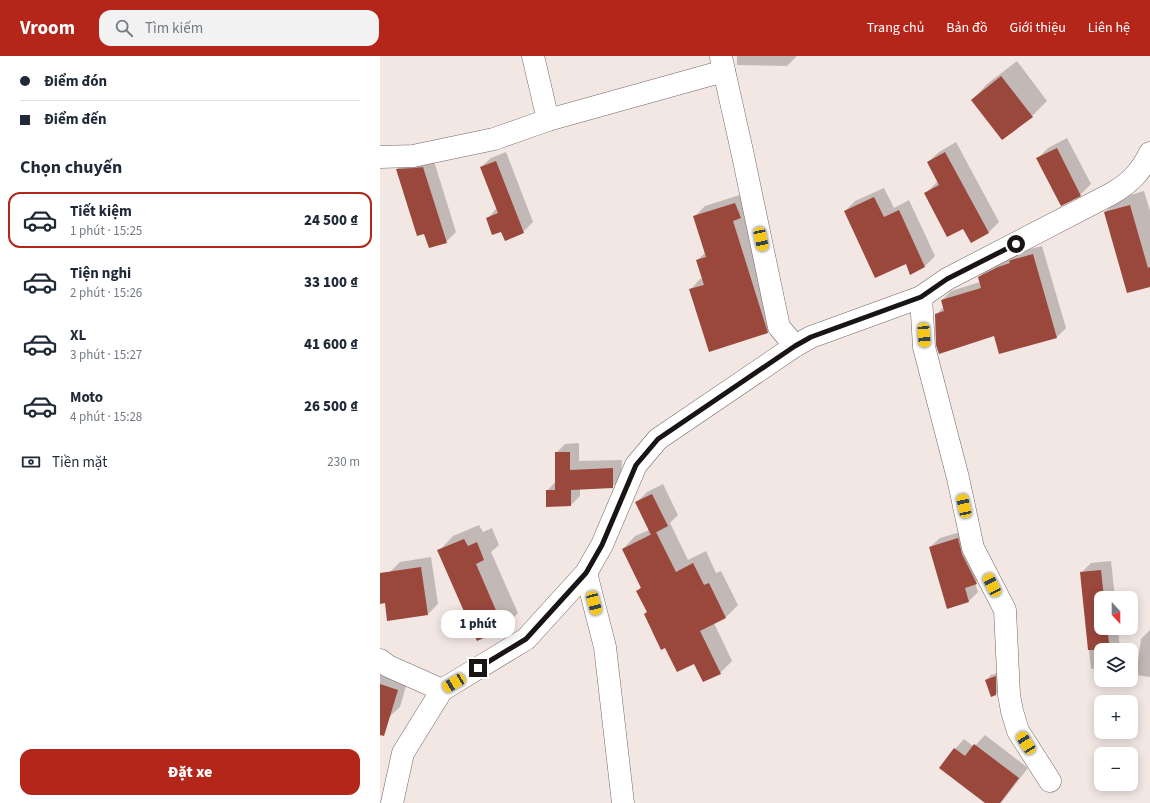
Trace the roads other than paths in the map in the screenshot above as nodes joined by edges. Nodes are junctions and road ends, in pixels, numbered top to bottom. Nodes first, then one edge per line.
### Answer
1 (533, 56) edge
2 (722, 63) edge
3 (548, 120) junction
4 (1150, 153) edge
5 (380, 157) edge
6 (921, 297) junction
7 (795, 346) junction
8 (586, 573) junction
9 (380, 660) edge
10 (442, 690) junction
11 (1050, 781) dead end
12 (392, 803) edge
13 (623, 803) edge

1 - 3 street
2 - 3 street
2 - 7 street
3 - 5 street
4 - 6 street
6 - 7 street
6 - 11 street
7 - 8 street
8 - 10 street
8 - 13 street
9 - 10 street
10 - 12 street

